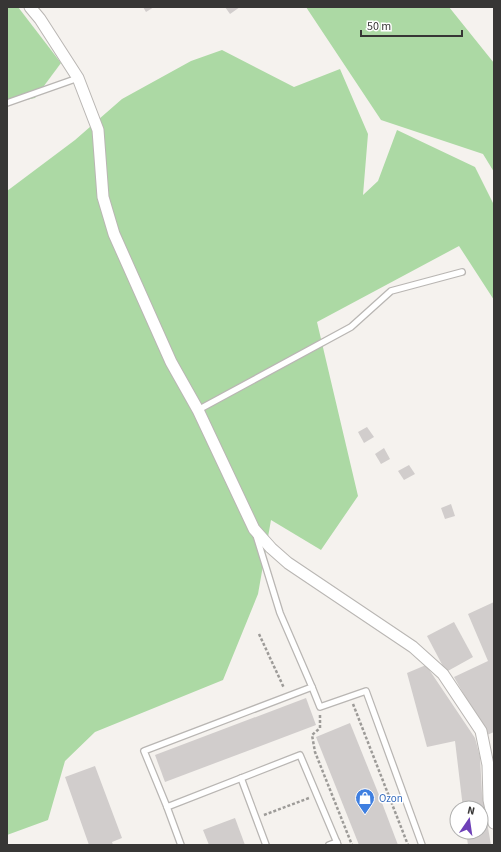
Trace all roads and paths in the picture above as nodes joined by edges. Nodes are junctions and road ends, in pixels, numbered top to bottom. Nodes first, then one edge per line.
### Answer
1 (30, 7) edge
2 (78, 78) junction
3 (7, 103) edge
4 (462, 272) dead end
5 (198, 410) junction
6 (254, 529) junction
7 (259, 634) dead end
8 (312, 687) junction
9 (288, 696) junction
10 (350, 696) junction
11 (320, 707) junction
12 (494, 763) edge
13 (241, 778) junction
14 (488, 786) junction
15 (330, 790) junction
16 (317, 795) junction
17 (167, 807) junction
18 (256, 818) junction
19 (494, 823) edge
20 (338, 843) edge
21 (181, 845) edge
22 (266, 845) edge
23 (329, 845) edge
24 (352, 845) edge
25 (408, 845) edge
26 (422, 845) edge

1 - 2 street
2 - 3 lane
2 - 5 street
4 - 5 lane
5 - 6 street
6 - 8 lane
6 - 14 street
7 - 9 path
8 - 9 lane
8 - 11 lane
9 - 17 lane
10 - 11 lane
10 - 25 path
10 - 26 lane
11 - 15 path
12 - 14 lane
13 - 16 lane
13 - 17 lane
13 - 18 lane
14 - 19 street
15 - 16 path
15 - 24 path
16 - 18 path
16 - 20 lane
17 - 21 lane
18 - 22 lane
20 - 23 lane

